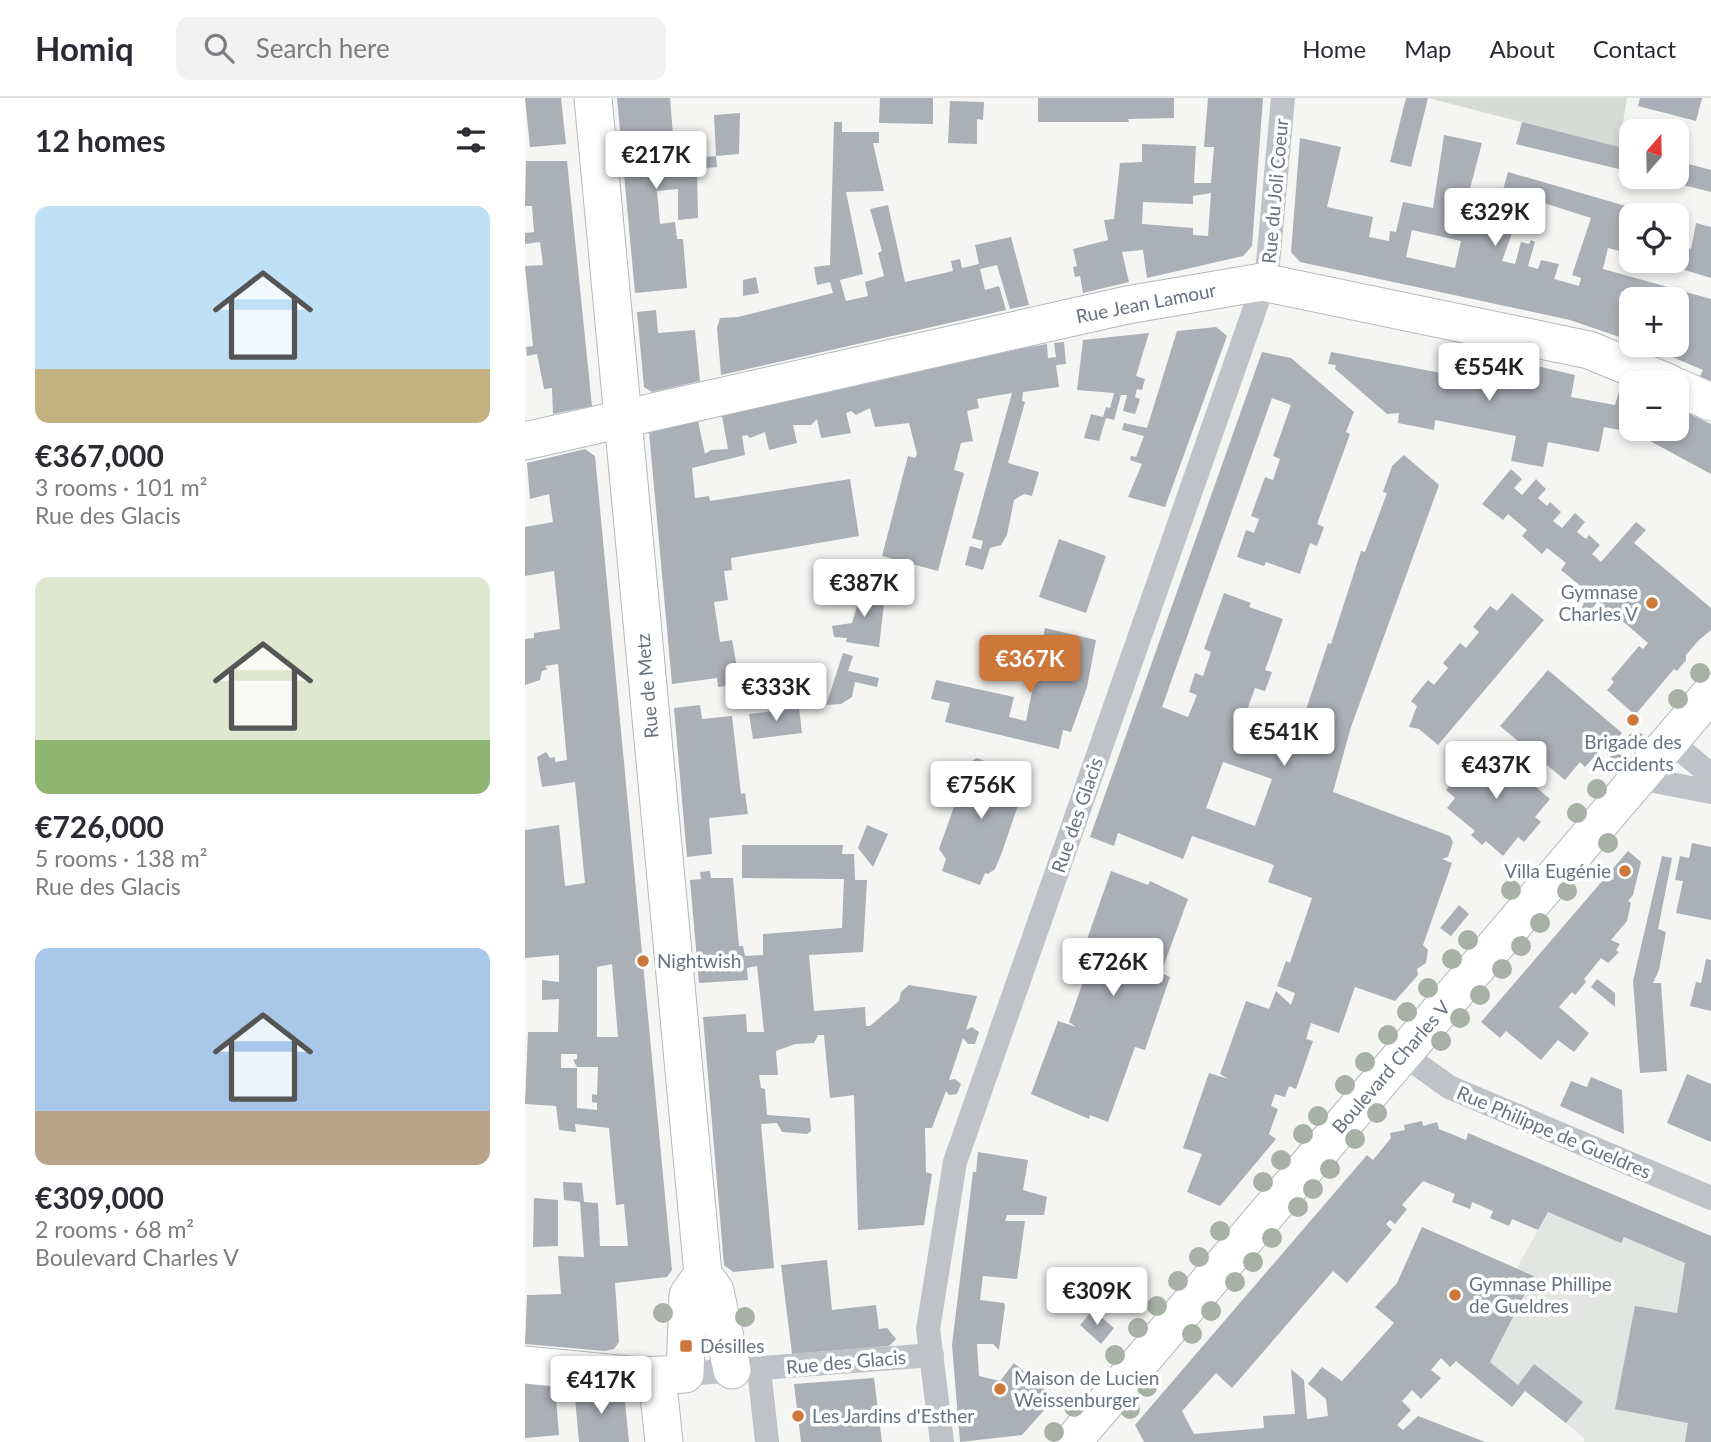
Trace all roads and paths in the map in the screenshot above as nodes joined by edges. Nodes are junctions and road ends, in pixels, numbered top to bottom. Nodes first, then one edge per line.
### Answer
1 (593, 98) edge
2 (1283, 98) edge
3 (1262, 282) junction
4 (1640, 371) edge
5 (1689, 392) edge
6 (1711, 402) edge
7 (621, 419) junction
8 (525, 441) edge
9 (1711, 693) edge
10 (1670, 741) junction
11 (1711, 775) edge
12 (1639, 778) junction
13 (1711, 792) edge
14 (1403, 1054) junction
15 (1711, 1199) edge
16 (703, 1274) junction
17 (932, 1355) junction
18 (525, 1366) edge
19 (746, 1369) junction
20 (671, 1375) junction
21 (1088, 1436) edge
22 (664, 1442) edge
23 (767, 1442) edge
24 (942, 1442) edge

1 - 7 street, Rue de Metz
2 - 3 street, Rue du Joli Coeur
3 - 4 street, Rue Jean Lamour
3 - 7 street, Rue Jean Lamour
3 - 17 street, Rue des Glacis
5 - 6 street
7 - 8 street, Rue Jean Lamour
7 - 16 street, Rue de Metz
9 - 10 street, Boulevard Charles V
10 - 11 street
10 - 12 street, Boulevard Charles V
12 - 13 street
12 - 14 street, Boulevard Charles V
14 - 15 street, Rue Philippe de Gueldres
14 - 21 street, Boulevard Charles V
16 - 19 street
16 - 20 street
17 - 19 street, Rue des Glacis
17 - 24 street, Rue des Glacis
18 - 20 street
19 - 20 street, Rue des Glacis
19 - 23 street
20 - 22 street

